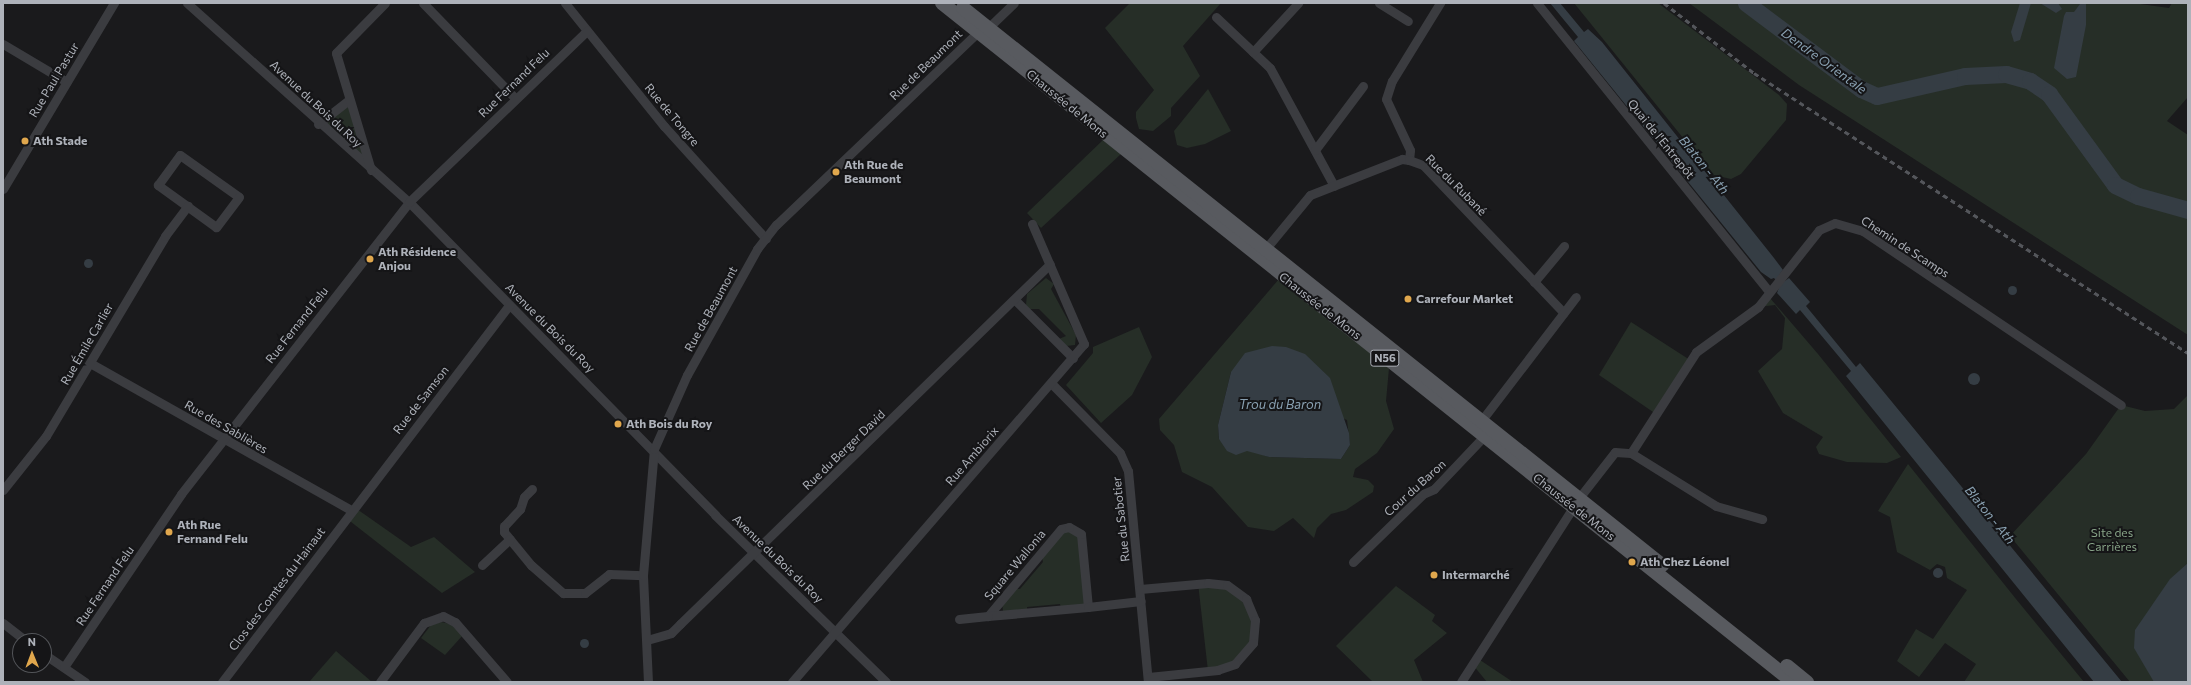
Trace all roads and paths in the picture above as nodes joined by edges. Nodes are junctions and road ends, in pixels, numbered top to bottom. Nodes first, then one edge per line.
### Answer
1 (114, 3) edge
2 (187, 3) edge
3 (385, 3) edge
4 (423, 3) edge
5 (565, 3) edge
6 (942, 3) edge
7 (957, 3) edge
8 (1014, 3) edge
9 (1298, 3) edge
10 (1379, 3) edge
11 (1440, 3) edge
12 (1537, 3) edge
13 (1216, 17) dead end
14 (1408, 21) dead end
15 (983, 30) junction
16 (587, 31) junction
17 (3, 44) edge
18 (1254, 52) junction
19 (67, 82) junction
20 (1363, 86) dead end
21 (515, 98) junction
22 (349, 100) junction
23 (318, 124) junction
24 (1315, 150) junction
25 (1409, 160) junction
26 (371, 170) junction
27 (1334, 186) junction
28 (3, 189) edge
29 (409, 202) junction
30 (188, 206) junction
31 (1032, 224) dead end
32 (766, 239) junction
33 (1564, 246) dead end
34 (1263, 253) junction
35 (1050, 264) junction
36 (1534, 282) junction
37 (1768, 290) junction
38 (1576, 297) dead end
39 (1016, 300) junction
40 (509, 305) junction
41 (1564, 313) junction
42 (1073, 358) junction
43 (90, 363) junction
44 (1051, 383) junction
45 (2121, 405) dead end
46 (1483, 428) junction
47 (224, 439) junction
48 (654, 449) junction
49 (1631, 453) junction
50 (532, 489) dead end
51 (3, 490) edge
52 (1576, 502) junction
53 (351, 510) junction
54 (1762, 518) dead end
55 (510, 539) junction
56 (755, 553) junction
57 (1353, 562) dead end
58 (482, 565) dead end
59 (643, 575) junction
60 (1140, 589) junction
61 (1141, 601) junction
62 (1088, 607) junction
63 (988, 616) junction
64 (959, 619) dead end
65 (3, 623) edge
66 (836, 632) junction
67 (16, 633) edge
68 (647, 640) junction
69 (52, 659) edge
70 (64, 667) junction
71 (1148, 680) edge
72 (85, 682) edge
73 (222, 682) edge
74 (380, 682) edge
75 (507, 682) edge
76 (648, 682) edge
77 (792, 682) edge
78 (886, 682) edge
79 (1461, 682) edge
80 (1793, 682) edge
81 (1807, 682) edge

1 - 19 street, Rue Paul Pastur
2 - 23 street, Avenue du Bois du Roy
3 - 22 street
4 - 21 street
5 - 16 street, Rue de Tongre
6 - 15 main road, Chaussée de Mons / N56
7 - 15 main road, Chaussée de Mons / N56
8 - 15 street, Rue de Beaumont
9 - 18 street
10 - 14 street
11 - 25 street
12 - 37 street, Quai de l'Entrepôt
13 - 18 street
15 - 32 street, Rue de Beaumont
15 - 34 main road, Chaussée de Mons / N56
16 - 21 street, Rue Fernand Felu
16 - 32 street, Rue de Tongre
17 - 19 street
18 - 24 street
19 - 28 street, Rue Paul Pastur
20 - 24 street
21 - 29 street, Rue Fernand Felu
22 - 23 street
22 - 26 street
23 - 26 street, Avenue du Bois du Roy
24 - 27 street
25 - 27 street, Rue du Rubané
25 - 36 street, Rue du Rubané
26 - 29 street, Avenue du Bois du Roy
27 - 34 street, Rue du Rubané
29 - 40 street, Avenue du Bois du Roy
29 - 47 street, Rue Fernand Felu
30 - 30 street
30 - 43 street, Rue Émile Carlier
31 - 35 street, Rue Ambiorix
32 - 48 street, Rue de Beaumont
33 - 36 street
34 - 46 main road, Chaussée de Mons / N56
35 - 39 street, Rue du Berger David
35 - 42 street, Rue Ambiorix
36 - 41 street, Rue du Rubané
37 - 45 street, Chemin de Scamps
37 - 49 street, Chemin de Scamps
38 - 41 street
39 - 42 street
39 - 56 street, Rue du Berger David
40 - 48 street, Avenue du Bois du Roy
40 - 53 street, Rue de Samson
41 - 46 street
42 - 44 street, Rue Ambiorix
43 - 47 street, Rue des Sablières
43 - 51 street, Rue Émile Carlier
44 - 60 street, Rue du Sabotier
44 - 66 street, Rue Ambiorix
46 - 52 main road, Chaussée de Mons / N56
46 - 57 street, Cour du Baron
47 - 53 street, Rue des Sablières
47 - 70 street, Rue Fernand Felu
48 - 56 street, Avenue du Bois du Roy
48 - 59 street, Rue de Beaumont
49 - 52 street
49 - 54 street
50 - 55 street
52 - 79 street
52 - 80 main road, Chaussée de Mons / N56
52 - 81 main road, Chaussée de Mons / N56
53 - 73 street, Clos des Comtes du Hainaut
55 - 58 street
55 - 59 street
56 - 66 street, Avenue du Bois du Roy
56 - 68 street, Rue du Berger David
59 - 68 street, Rue de Beaumont
60 - 61 street, Rue du Sabotier
60 - 71 street
61 - 62 street, Square Wallonia
61 - 71 street, Rue du Sabotier
62 - 63 street, Square Wallonia
62 - 63 street, Square Wallonia
63 - 64 street, Square Wallonia
65 - 67 street
66 - 77 street, Rue Ambiorix
66 - 78 street, Avenue du Bois du Roy
68 - 76 street, Rue de Beaumont
69 - 70 street
70 - 72 street
74 - 75 street

